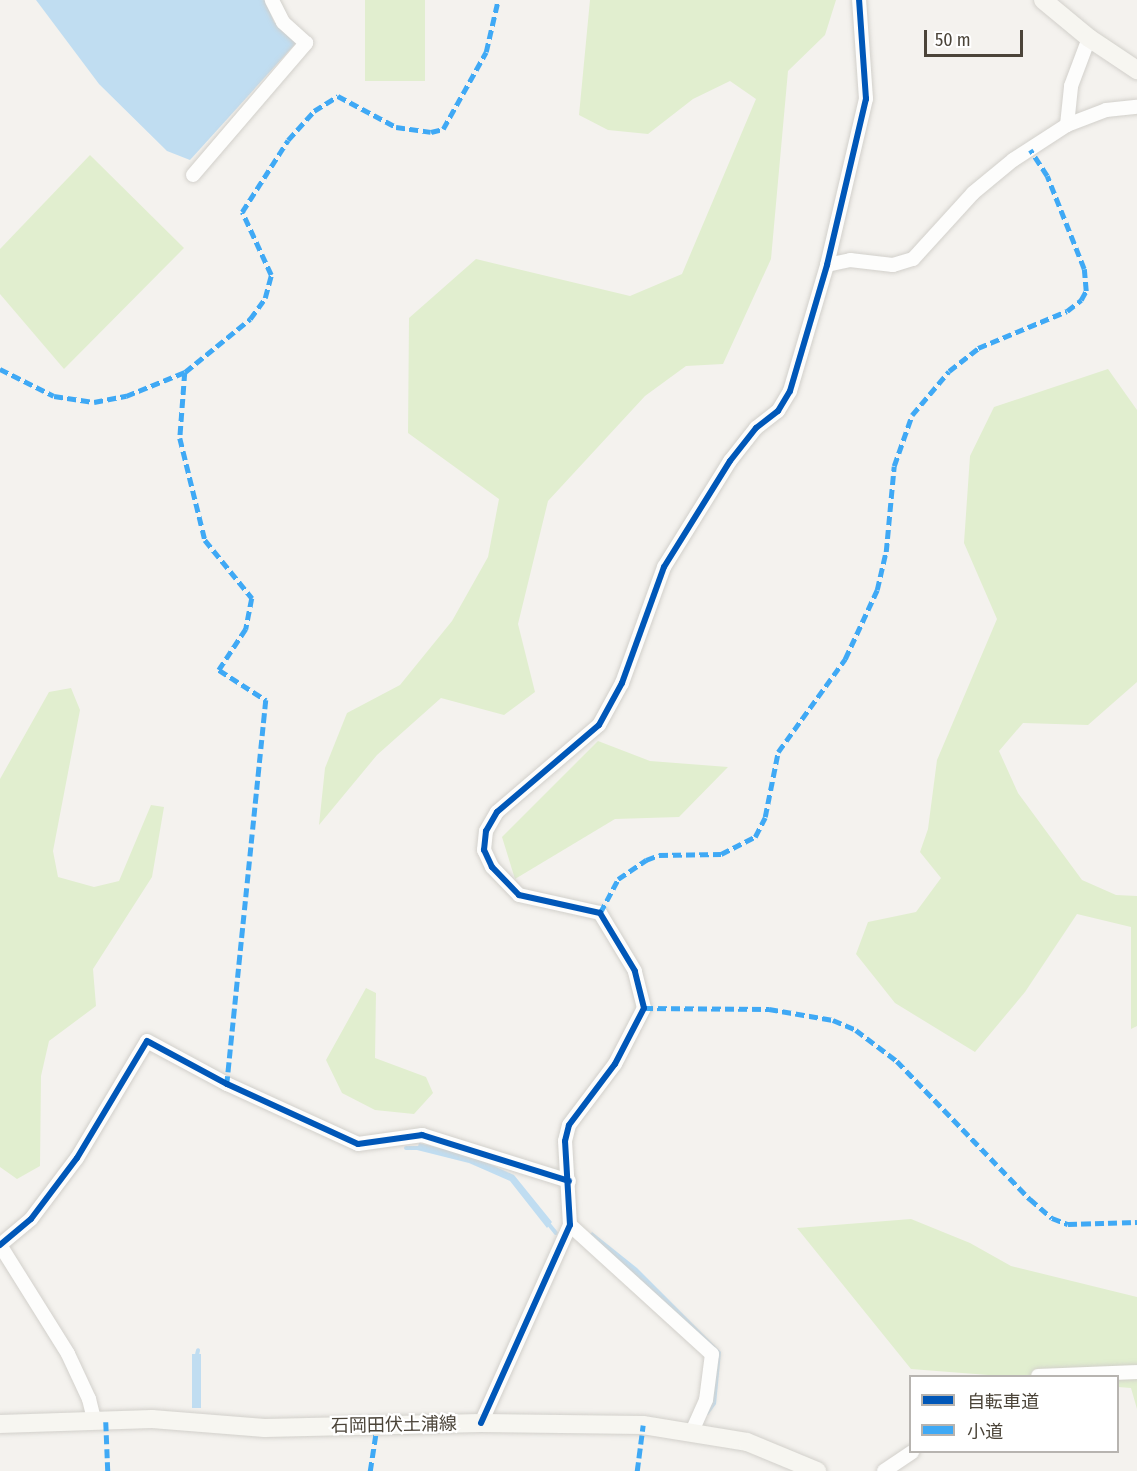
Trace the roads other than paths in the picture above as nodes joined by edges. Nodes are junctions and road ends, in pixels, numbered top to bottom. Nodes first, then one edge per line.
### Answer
1 (272, 0) edge
2 (859, 0) edge
3 (1043, 0) edge
4 (1089, 39) junction
5 (1137, 70) edge
6 (1137, 107) edge
7 (1067, 125) junction
8 (193, 175) dead end
9 (826, 265) junction
10 (569, 1181) junction
11 (570, 1225) junction
12 (0, 1245) edge
13 (1137, 1372) edge
14 (1078, 1375) edge
15 (93, 1419) junction
16 (481, 1423) junction
17 (0, 1424) edge
18 (692, 1432) junction
19 (911, 1453) edge
20 (817, 1471) edge
21 (884, 1471) edge

1 - 8 street
2 - 9 street
3 - 4 main road
4 - 5 main road
4 - 7 street
6 - 7 street
7 - 9 street
9 - 10 street
10 - 11 street
10 - 12 street
11 - 16 street
11 - 18 street
12 - 15 street
13 - 14 street
15 - 16 main road, 石岡田伏土浦線
15 - 17 main road, 石岡田伏土浦線
16 - 18 main road, 石岡田伏土浦線
18 - 20 main road, 石岡田伏土浦線
19 - 21 street

